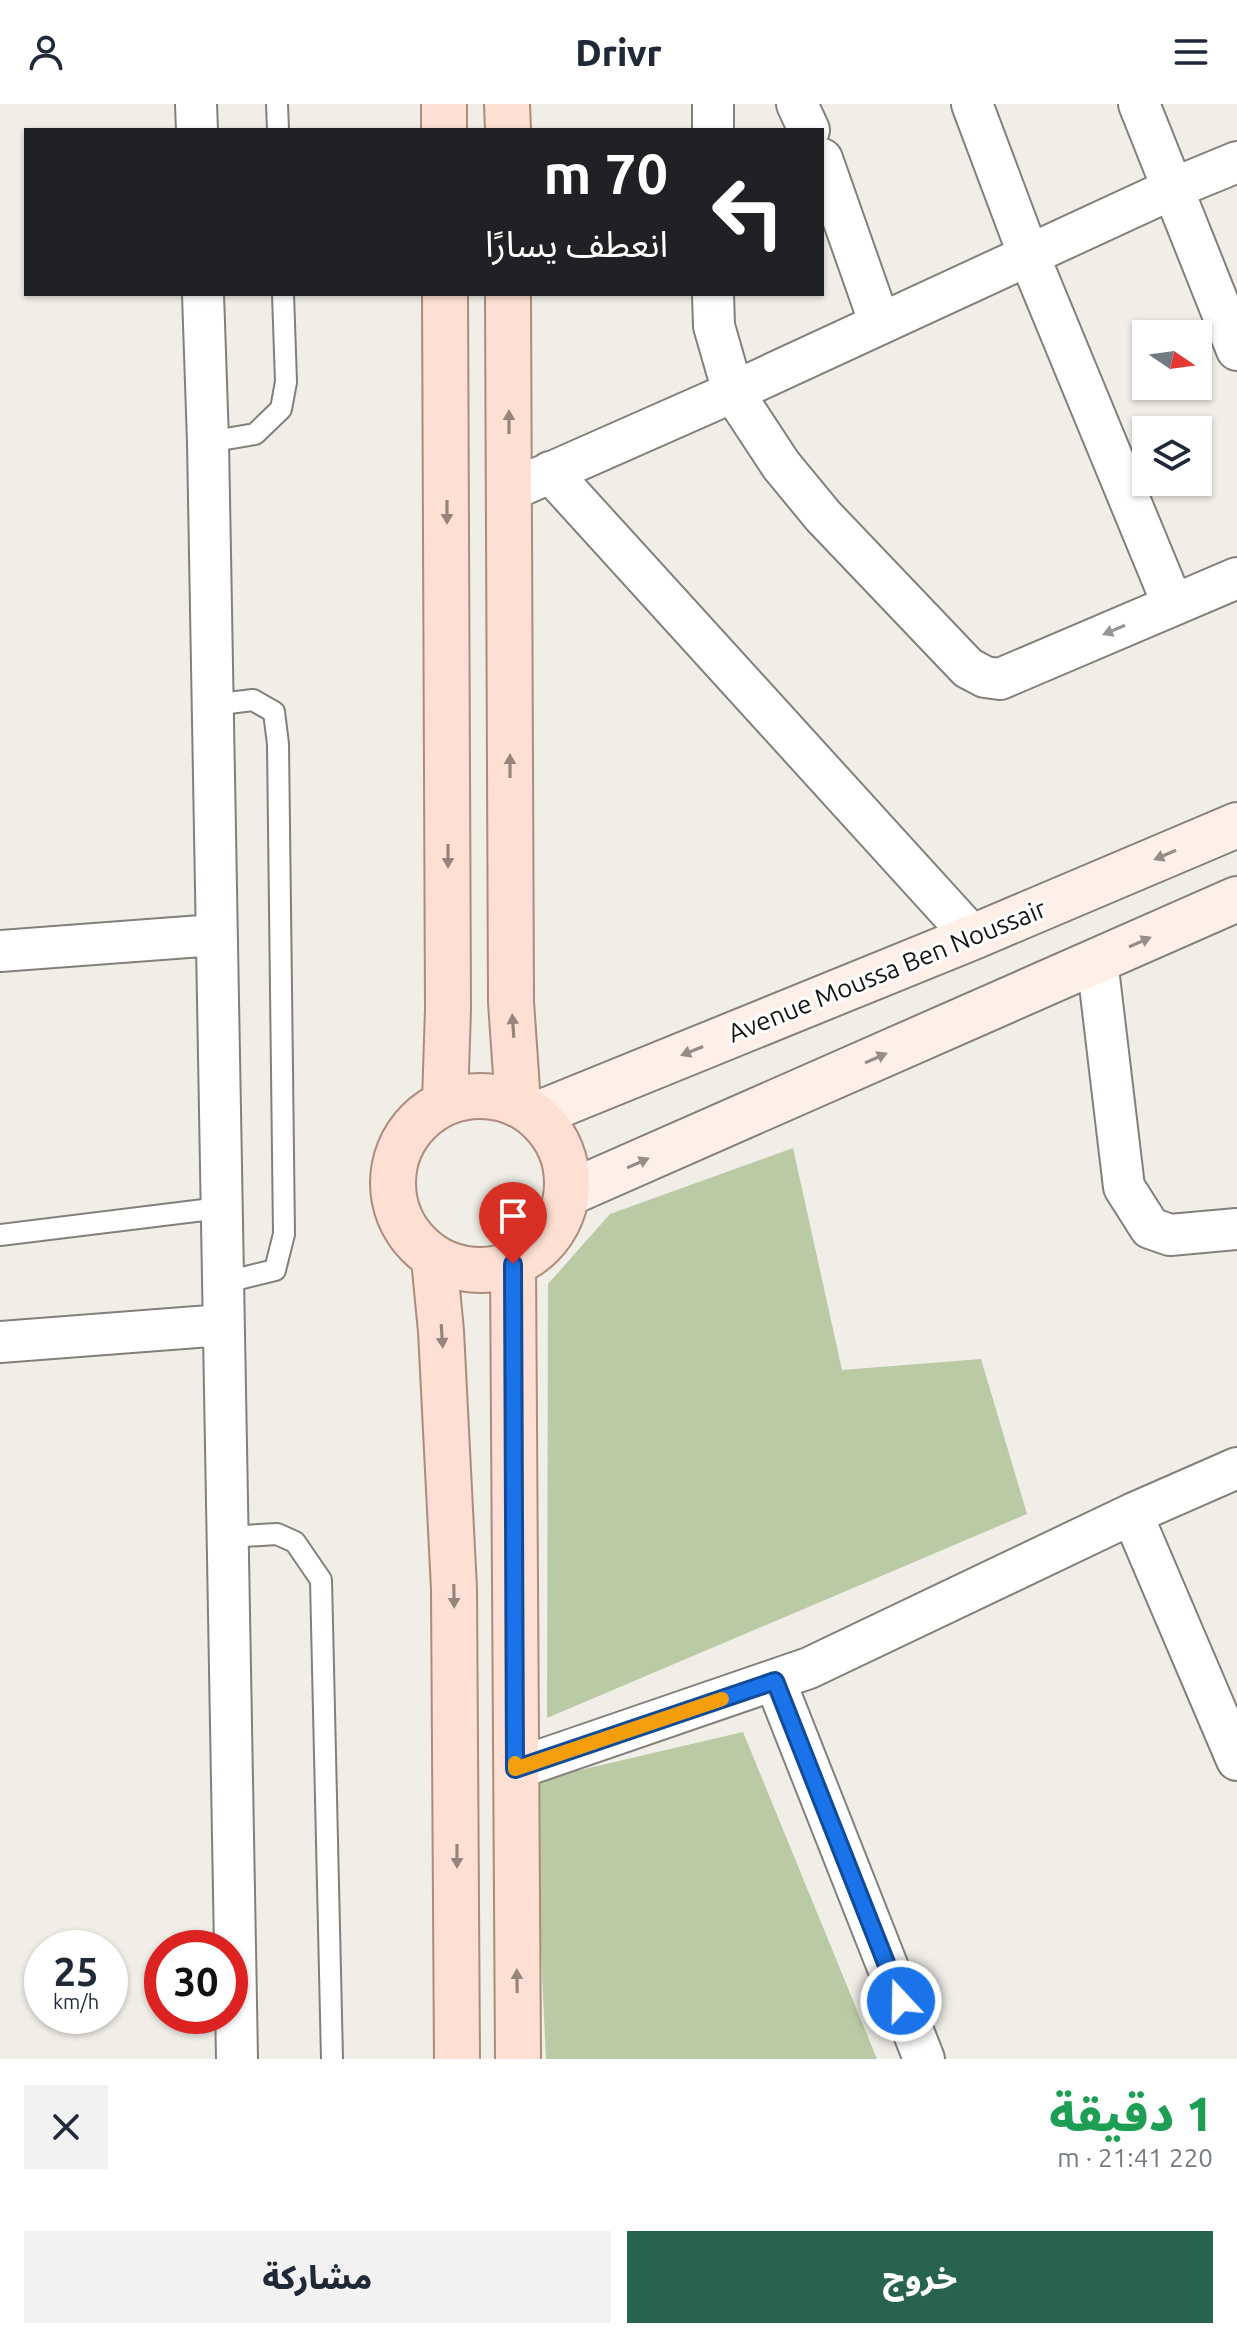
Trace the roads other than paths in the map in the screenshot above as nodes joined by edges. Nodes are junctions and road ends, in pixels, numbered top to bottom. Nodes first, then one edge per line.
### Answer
1 (196, 104) edge
2 (277, 104) edge
3 (444, 104) edge
4 (507, 104) edge
5 (713, 104) edge
6 (797, 104) edge
7 (972, 104) edge
8 (1139, 104) edge
9 (197, 128) edge
10 (278, 128) edge
11 (444, 128) edge
12 (508, 128) edge
13 (713, 128) edge
14 (808, 128) edge
15 (1237, 162) edge
16 (824, 165) edge
17 (1174, 188) junction
18 (1029, 256) junction
19 (203, 296) edge
20 (283, 296) edge
21 (445, 296) edge
22 (508, 296) edge
23 (713, 296) edge
24 (880, 324) junction
25 (1237, 350) edge
26 (733, 392) junction
27 (208, 442) junction
28 (550, 472) junction
29 (509, 491) junction
30 (1237, 578) edge
31 (1173, 605) junction
32 (212, 705) junction
33 (1237, 825) edge
34 (1237, 899) edge
35 (215, 935) junction
36 (973, 937) junction
37 (1, 941) edge
38 (1097, 960) junction
39 (445, 1102) junction
40 (527, 1109) junction
41 (567, 1194) junction
42 (220, 1208) junction
43 (1237, 1229) edge
44 (0, 1235) edge
45 (434, 1259) junction
46 (513, 1264) junction
47 (222, 1283) junction
48 (223, 1325) junction
49 (0, 1342) edge
50 (1237, 1468) edge
51 (1132, 1514) junction
52 (227, 1537) junction
53 (775, 1681) junction
54 (1237, 1760) edge
55 (515, 1769) junction
56 (237, 2059) edge
57 (332, 2059) edge
58 (457, 2059) edge
59 (518, 2059) edge
60 (924, 2059) edge

1 - 9 street
2 - 10 lane
3 - 11 main road
4 - 12 main road
5 - 13 street
6 - 14 street
7 - 18 street
8 - 17 street
15 - 17 street
16 - 24 street
17 - 18 street
17 - 25 street
18 - 24 street
18 - 31 street
19 - 27 street
20 - 27 lane
21 -> 39 main road
29 -> 22 main road
23 - 26 street
24 - 26 street
26 - 28 street
31 -> 26 street
27 - 32 street
28 - 29 street
28 - 36 street
40 -> 29 main road
30 - 31 street
32 - 35 street
32 - 47 lane
33 -> 36 street, Avenue Moussa Ben Noussair
38 -> 34 street
35 - 37 street
35 - 42 street
36 -> 40 street, Avenue Moussa Ben Noussair
41 -> 38 street
38 - 43 street
39 - 40 main road
39 - 45 main road
40 - 41 main road
41 - 46 main road
42 - 44 lane
42 - 47 street
45 - 46 main road
45 -> 58 main road
46 - 55 main road
47 - 48 street
48 - 49 street
48 - 52 street
50 - 51 street
51 - 53 street
51 - 54 street
52 - 56 street
52 - 57 lane
53 - 55 street
53 - 60 street
59 -> 55 main road

